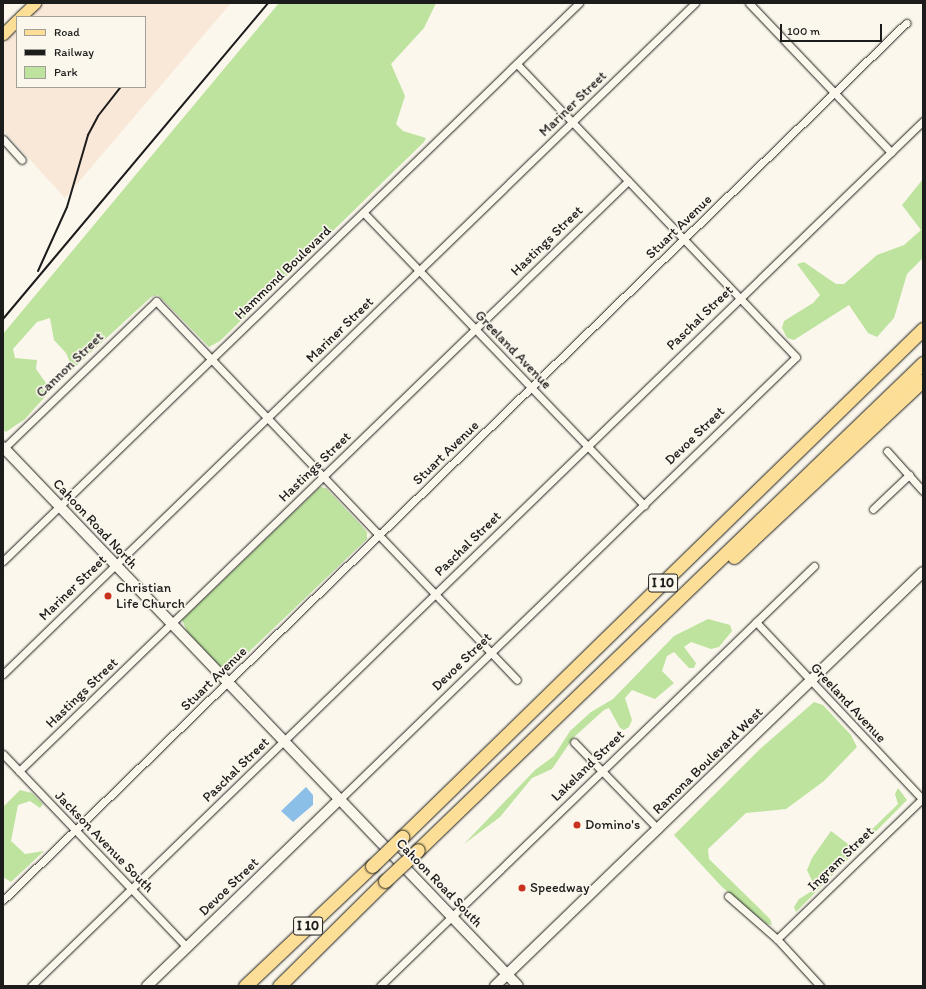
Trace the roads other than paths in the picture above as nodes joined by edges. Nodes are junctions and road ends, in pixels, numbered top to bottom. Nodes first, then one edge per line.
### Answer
1 (35, 3) edge
2 (579, 3) edge
3 (695, 3) edge
4 (749, 3) edge
5 (21, 16) edge
6 (16, 21) edge
7 (906, 23) dead end
8 (3, 34) edge
9 (517, 64) junction
10 (835, 93) junction
11 (923, 121) edge
12 (572, 123) junction
13 (3, 139) edge
14 (6, 148) edge
15 (891, 152) junction
16 (22, 160) dead end
17 (628, 181) junction
18 (364, 213) junction
19 (684, 240) junction
20 (419, 270) junction
21 (739, 298) junction
22 (475, 329) junction
23 (923, 329) edge
24 (212, 360) junction
25 (923, 363) edge
26 (923, 380) edge
27 (532, 388) junction
28 (267, 418) junction
29 (587, 447) junction
30 (3, 448) edge
31 (887, 451) dead end
32 (909, 475) junction
33 (323, 477) junction
34 (923, 491) edge
35 (644, 505) junction
36 (60, 507) junction
37 (873, 509) dead end
38 (379, 536) junction
39 (3, 561) edge
40 (115, 566) junction
41 (814, 566) dead end
42 (923, 572) edge
43 (434, 595) junction
44 (653, 622) junction
45 (756, 622) junction
46 (171, 625) junction
47 (490, 653) junction
48 (3, 674) edge
49 (517, 680) dead end
50 (810, 682) junction
51 (228, 684) junction
52 (284, 742) junction
53 (574, 742) dead end
54 (3, 754) edge
55 (19, 771) junction
56 (602, 771) junction
57 (923, 799) edge
58 (339, 800) junction
59 (658, 829) junction
60 (75, 830) junction
61 (131, 889) junction
62 (728, 896) dead end
63 (3, 900) edge
64 (451, 917) junction
65 (778, 939) junction
66 (187, 947) junction
67 (507, 975) junction
68 (31, 986) edge
69 (147, 986) edge
70 (244, 986) edge
71 (279, 986) edge
72 (380, 986) edge
73 (495, 986) edge
74 (518, 986) edge
75 (820, 986) edge

1 - 5 main road
2 - 9 street, Hammond Boulevard
3 - 12 street, Mariner Street
4 - 10 street
6 - 8 main road
7 - 10 street, Stuart Avenue
9 - 12 street
9 - 18 street, Hammond Boulevard
10 - 15 street
10 - 19 street, Stuart Avenue
11 - 15 street, Paschal Street
12 - 17 street
12 - 20 street, Mariner Street
13 - 14 street
14 - 16 street
15 - 21 street, Paschal Street
17 - 19 street
17 - 22 street, Hastings Street
18 - 20 street, Greeland Avenue
18 - 24 street, Hammond Boulevard
19 - 21 street
19 - 27 street, Stuart Avenue
20 - 22 street, Greeland Avenue
20 - 28 street, Mariner Street
21 - 29 street, Paschal Street
21 - 35 street, Devoe Street
22 - 27 street, Greeland Avenue
22 - 33 street, Hastings Street
23 - 70 highway, I 10, bridge
24 - 28 street
24 - 30 street, Cannon Street
24 - 36 street, Hammond Boulevard
25 - 44 highway, I 10
26 - 44 highway
27 - 29 street, Greeland Avenue
27 - 38 street, Stuart Avenue
28 - 33 street
28 - 40 street, Mariner Street
29 - 35 street, Greeland Avenue
29 - 43 street, Paschal Street
30 - 36 street, Cahoon Road North
31 - 32 street
32 - 34 street
32 - 37 street
33 - 38 street
33 - 46 street, Hastings Street
35 - 47 street, Devoe Street
36 - 39 street, Hammond Boulevard
36 - 40 street, Cahoon Road North
38 - 43 street
38 - 51 street, Stuart Avenue
40 - 46 street, Cahoon Road North
40 - 48 street, Mariner Street
41 - 45 street, Lakeland Street
42 - 50 street, Ramona Boulevard West
43 - 47 street
43 - 52 street, Paschal Street
44 - 71 highway, I 10, bridge
45 - 50 street, Greeland Avenue
45 - 56 street, Lakeland Street
46 - 51 street, Cahoon Road North
46 - 55 street, Hastings Street
47 - 49 street
47 - 58 street, Devoe Street
50 - 57 street, Greeland Avenue
50 - 59 street, Ramona Boulevard West
51 - 52 street, Cahoon Road North
51 - 60 street, Stuart Avenue
52 - 58 street
52 - 61 street, Paschal Street
53 - 56 street
54 - 55 street, Jackson Avenue South
55 - 60 street, Jackson Avenue South
56 - 59 street
56 - 64 street, Lakeland Street
57 - 65 street, Ingram Street
58 - 64 street, Cahoon Road South
58 - 66 street, Devoe Street
59 - 67 street, Ramona Boulevard West
60 - 61 street, Jackson Avenue South
60 - 63 street, Stuart Avenue
61 - 66 street, Jackson Avenue South
61 - 68 street, Paschal Street
62 - 65 street
64 - 67 street, Cahoon Road South
64 - 72 street, Lakeland Street
65 - 75 street
66 - 69 street, Devoe Street
67 - 73 street, Ramona Boulevard West
67 - 74 street, Cahoon Road South

